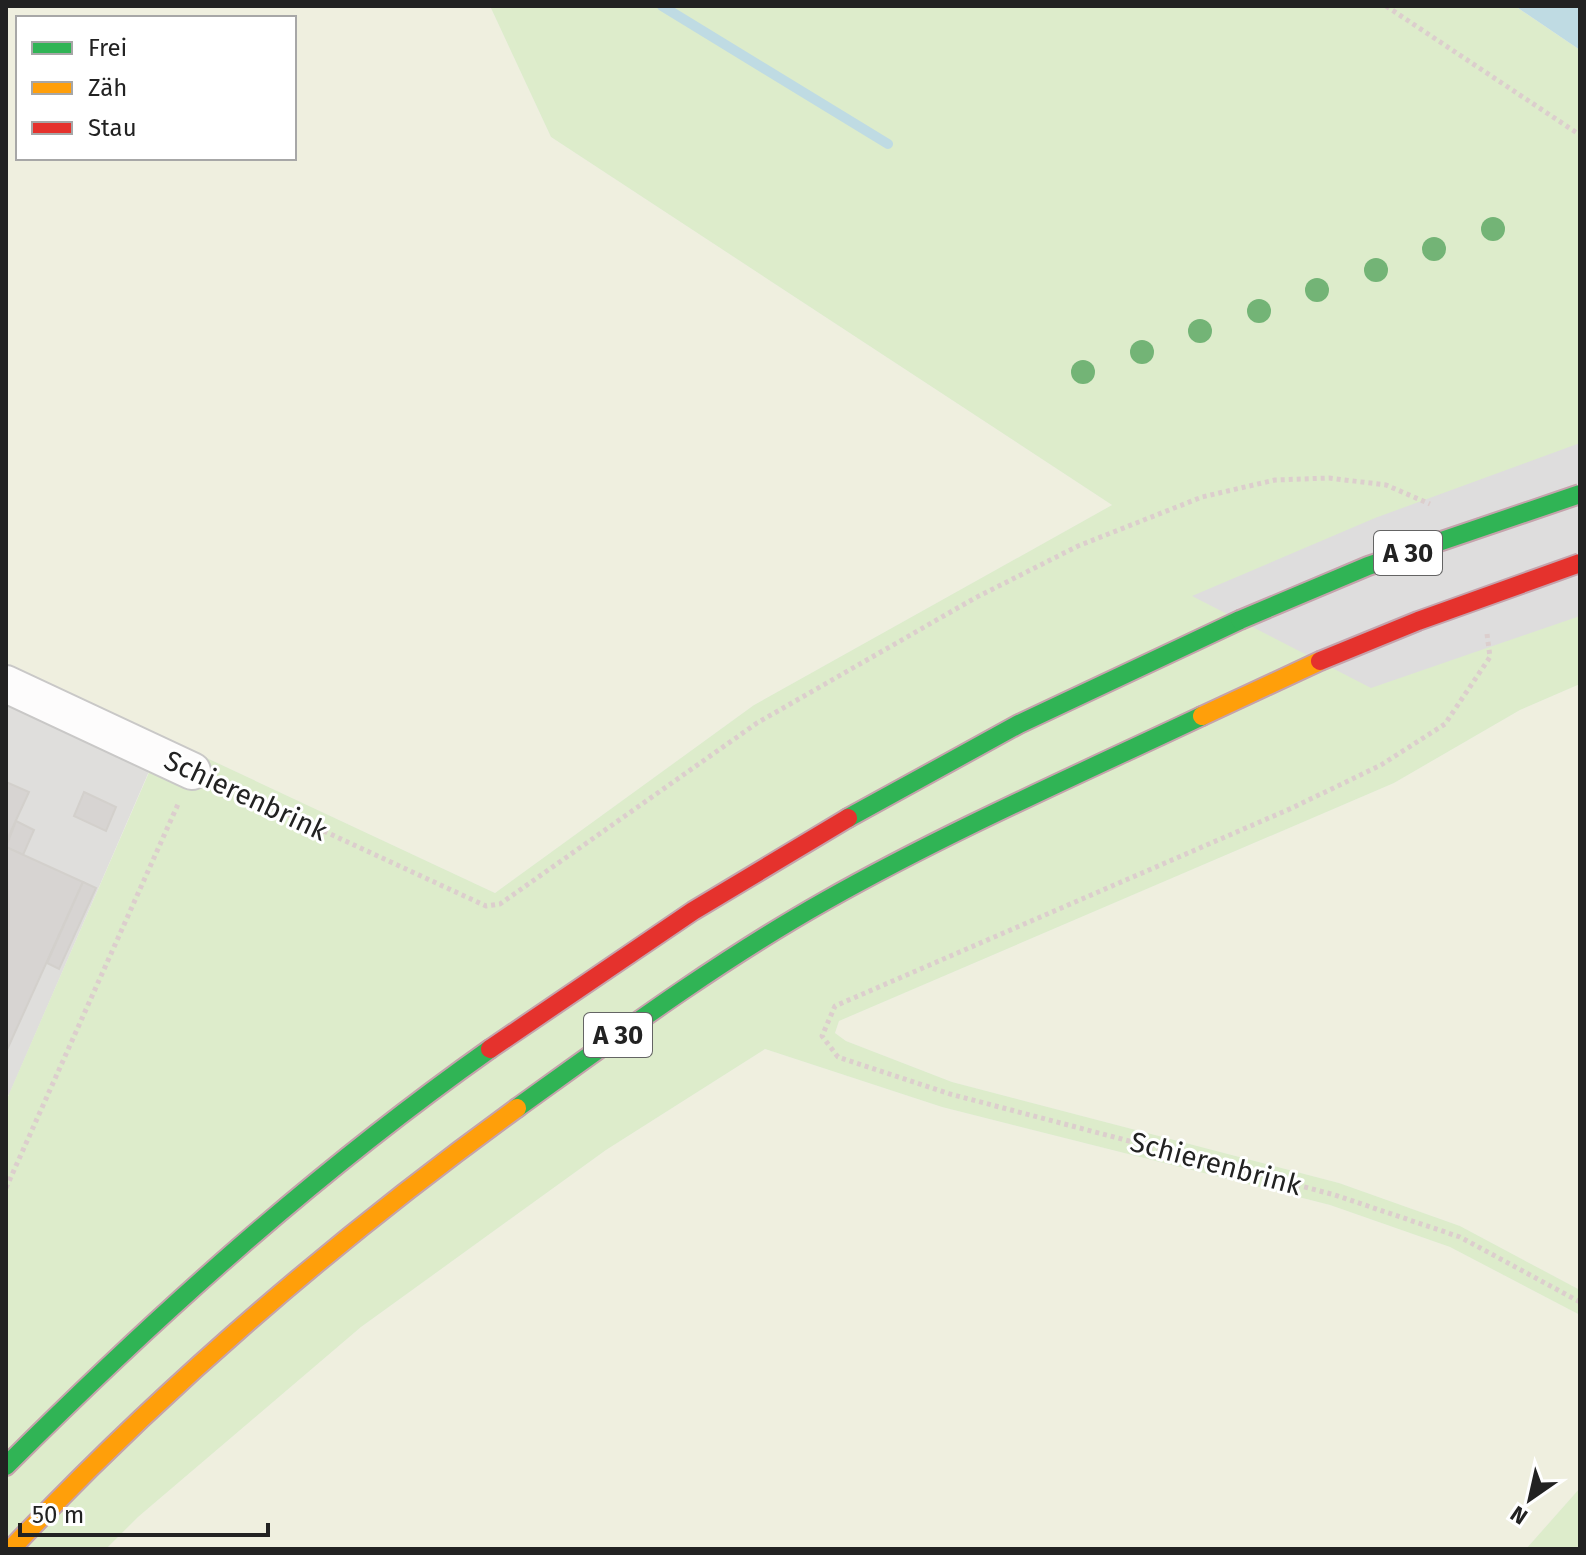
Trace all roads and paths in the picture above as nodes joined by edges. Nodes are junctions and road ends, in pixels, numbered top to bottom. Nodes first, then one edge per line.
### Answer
1 (1386, 6) edge
2 (1580, 135) edge
3 (1329, 478) dead end
4 (1580, 494) edge
5 (1580, 563) edge
6 (6, 684) edge
7 (1445, 724) dead end
8 (192, 771) junction
9 (6, 1188) edge
10 (1580, 1302) edge
11 (6, 1466) edge
12 (11, 1549) edge

1 - 2 path
3 - 8 path, Schierenbrink
4 - 11 highway, A 30, bridge
5 - 12 highway, A 30, bridge
6 - 8 street, Schierenbrink
7 - 10 path, Schierenbrink
8 - 9 path

